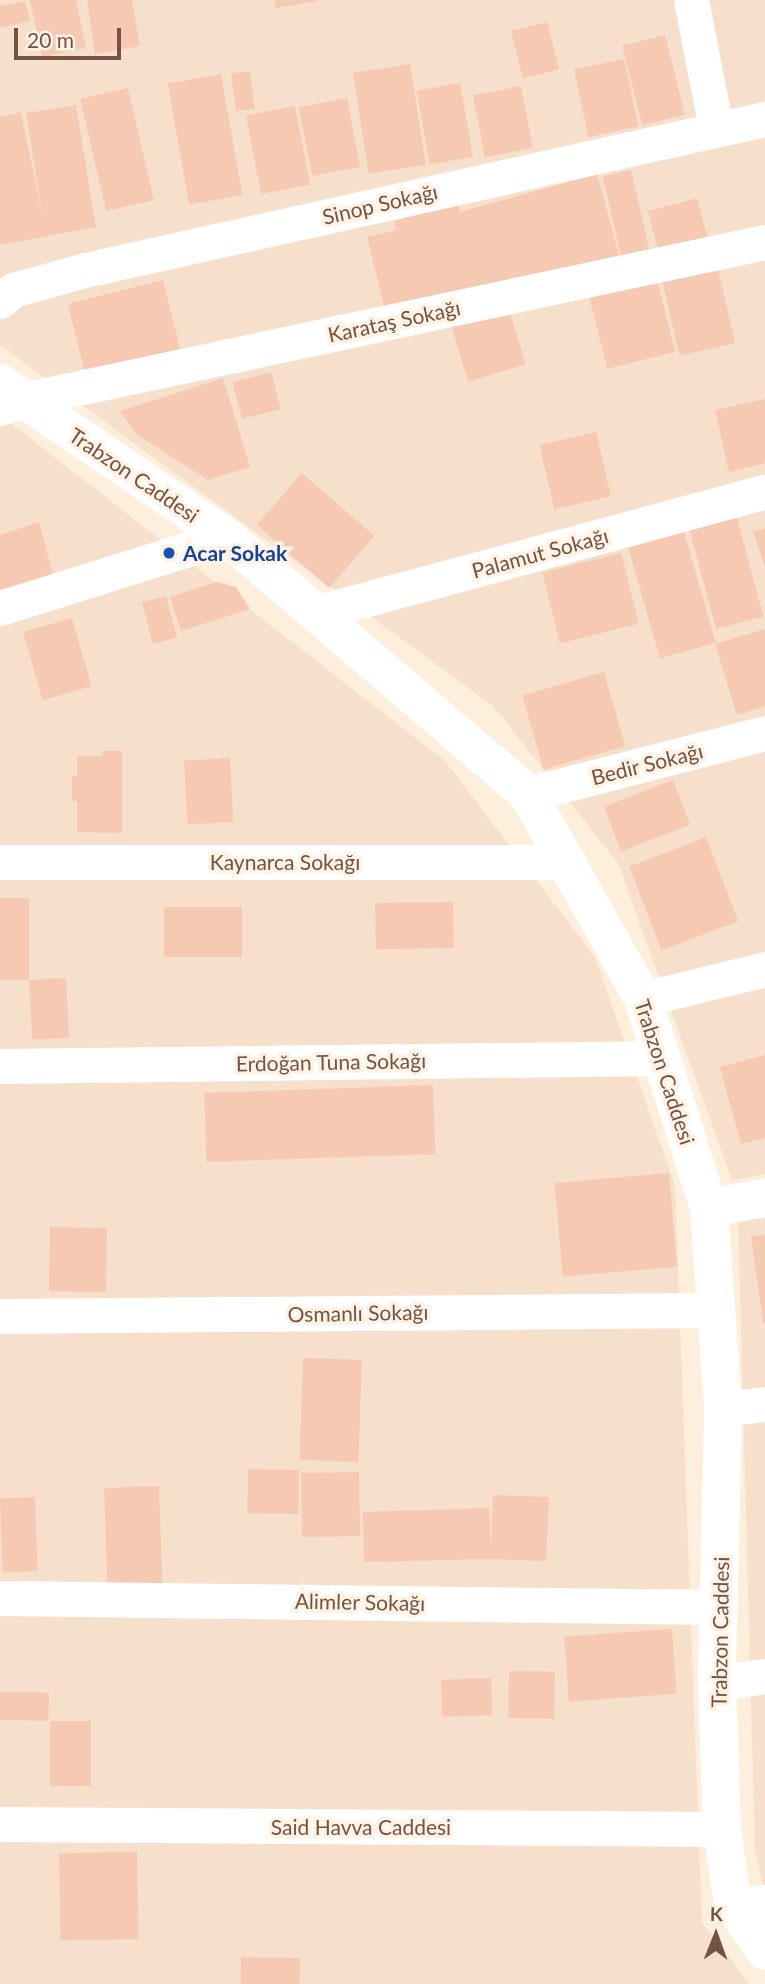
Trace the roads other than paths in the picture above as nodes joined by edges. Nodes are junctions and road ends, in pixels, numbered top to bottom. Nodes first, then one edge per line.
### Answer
1 (691, 0) edge
2 (765, 119) edge
3 (716, 129) junction
4 (765, 242) edge
5 (0, 301) edge
6 (7, 397) edge
7 (765, 492) edge
8 (227, 537) junction
9 (0, 608) edge
10 (315, 613) junction
11 (765, 733) edge
12 (528, 794) junction
13 (0, 862) edge
14 (569, 862) junction
15 (765, 969) edge
16 (643, 999) junction
17 (662, 1058) junction
18 (0, 1066) edge
19 (765, 1198) edge
20 (709, 1208) junction
21 (716, 1310) junction
22 (0, 1316) edge
23 (765, 1404) edge
24 (723, 1409) junction
25 (0, 1598) edge
26 (720, 1607) junction
27 (765, 1676) edge
28 (717, 1684) junction
29 (0, 1824) edge
30 (722, 1829) junction
31 (749, 1904) edge
32 (765, 1951) edge

1 - 3 street
2 - 3 street, Sinop Sokağı
3 - 5 street, Sinop Sokağı
4 - 6 street, Karataş Sokağı
6 - 8 main road, Trabzon Caddesi
7 - 10 street, Palamut Sokağı
8 - 9 street
8 - 10 main road, Trabzon Caddesi
10 - 12 main road, Trabzon Caddesi
11 - 12 street, Bedir Sokağı
12 - 14 main road, Trabzon Caddesi
13 - 14 street, Kaynarca Sokağı
14 - 16 main road, Trabzon Caddesi
15 - 16 street
16 - 17 main road, Trabzon Caddesi
17 - 18 street, Erdoğan Tuna Sokağı
17 - 20 main road, Trabzon Caddesi
19 - 20 main road
20 - 21 main road, Trabzon Caddesi
21 - 22 street, Osmanlı Sokağı
21 - 24 main road, Trabzon Caddesi
23 - 24 street
24 - 26 main road, Trabzon Caddesi
25 - 26 street, Alimler Sokağı
26 - 28 main road, Trabzon Caddesi
27 - 28 street
28 - 30 main road, Trabzon Caddesi
29 - 30 street, Said Havva Caddesi
30 - 31 main road, Trabzon Caddesi
31 - 32 main road, Trabzon Caddesi

